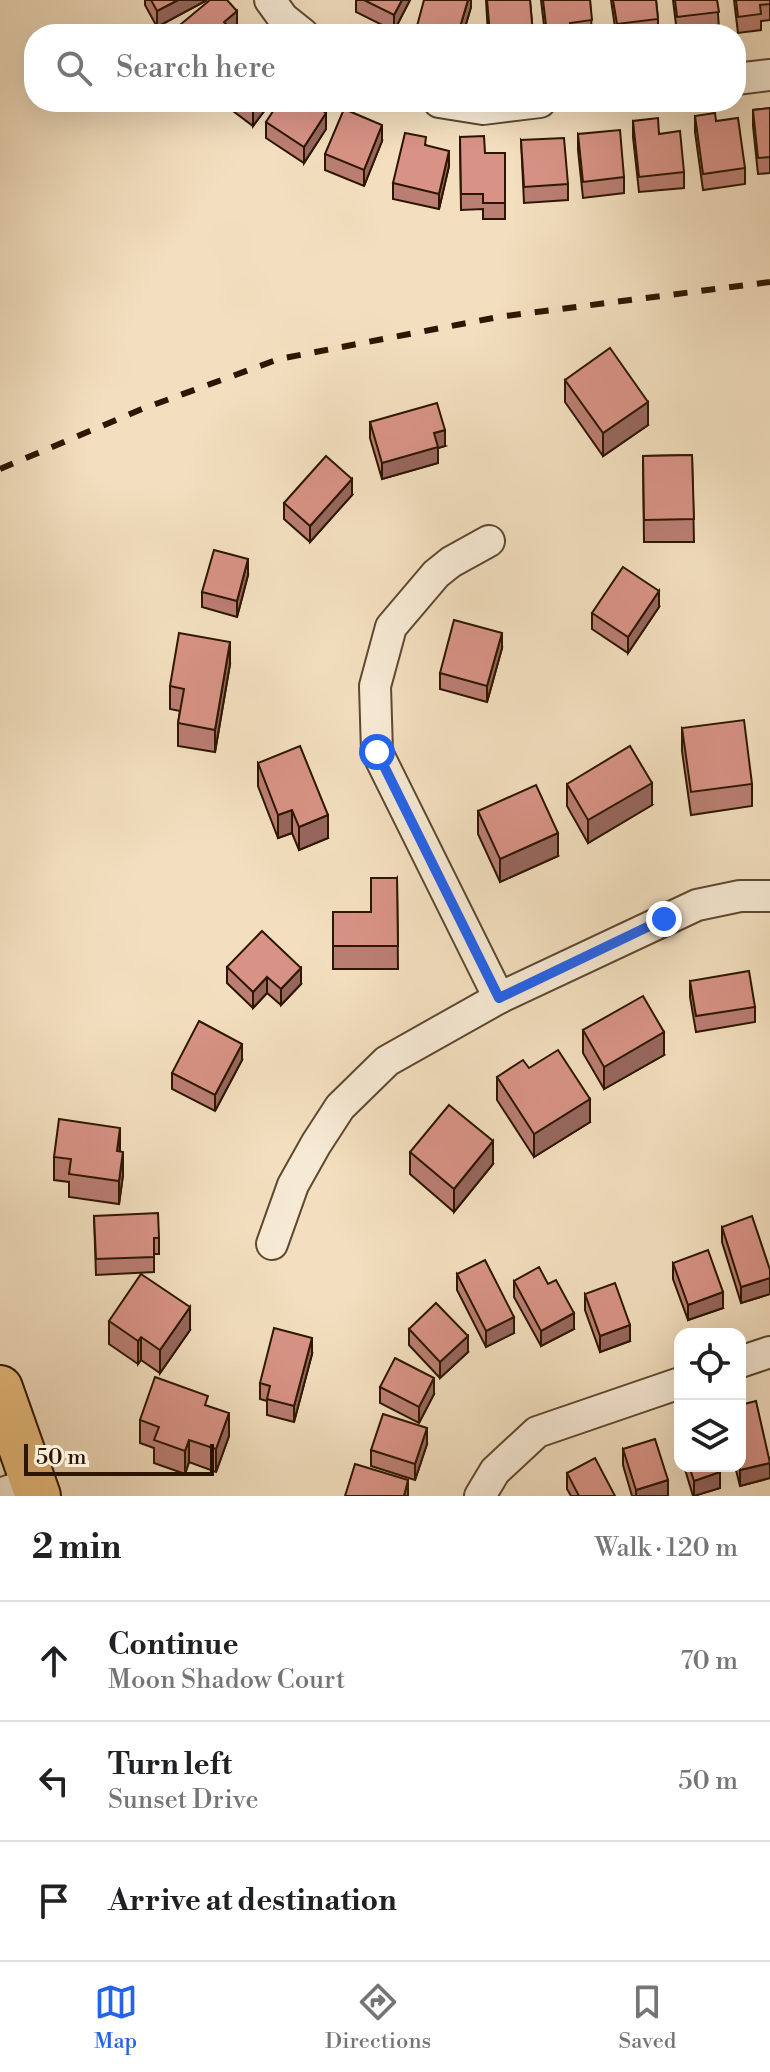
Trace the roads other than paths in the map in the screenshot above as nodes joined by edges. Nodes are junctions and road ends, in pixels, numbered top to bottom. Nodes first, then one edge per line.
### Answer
1 (270, 0) edge
2 (290, 24) edge
3 (770, 75) edge
4 (746, 78) edge
5 (489, 541) dead end
6 (770, 896) edge
7 (499, 998) junction
8 (272, 1244) dead end
9 (770, 1352) edge
10 (746, 1360) edge
11 (674, 1385) edge
12 (0, 1388) edge
13 (24, 1491) edge
14 (480, 1496) edge

1 - 2 street
3 - 4 street
5 - 7 street
6 - 7 street
7 - 8 street
9 - 10 street
11 - 14 street
12 - 13 highway

